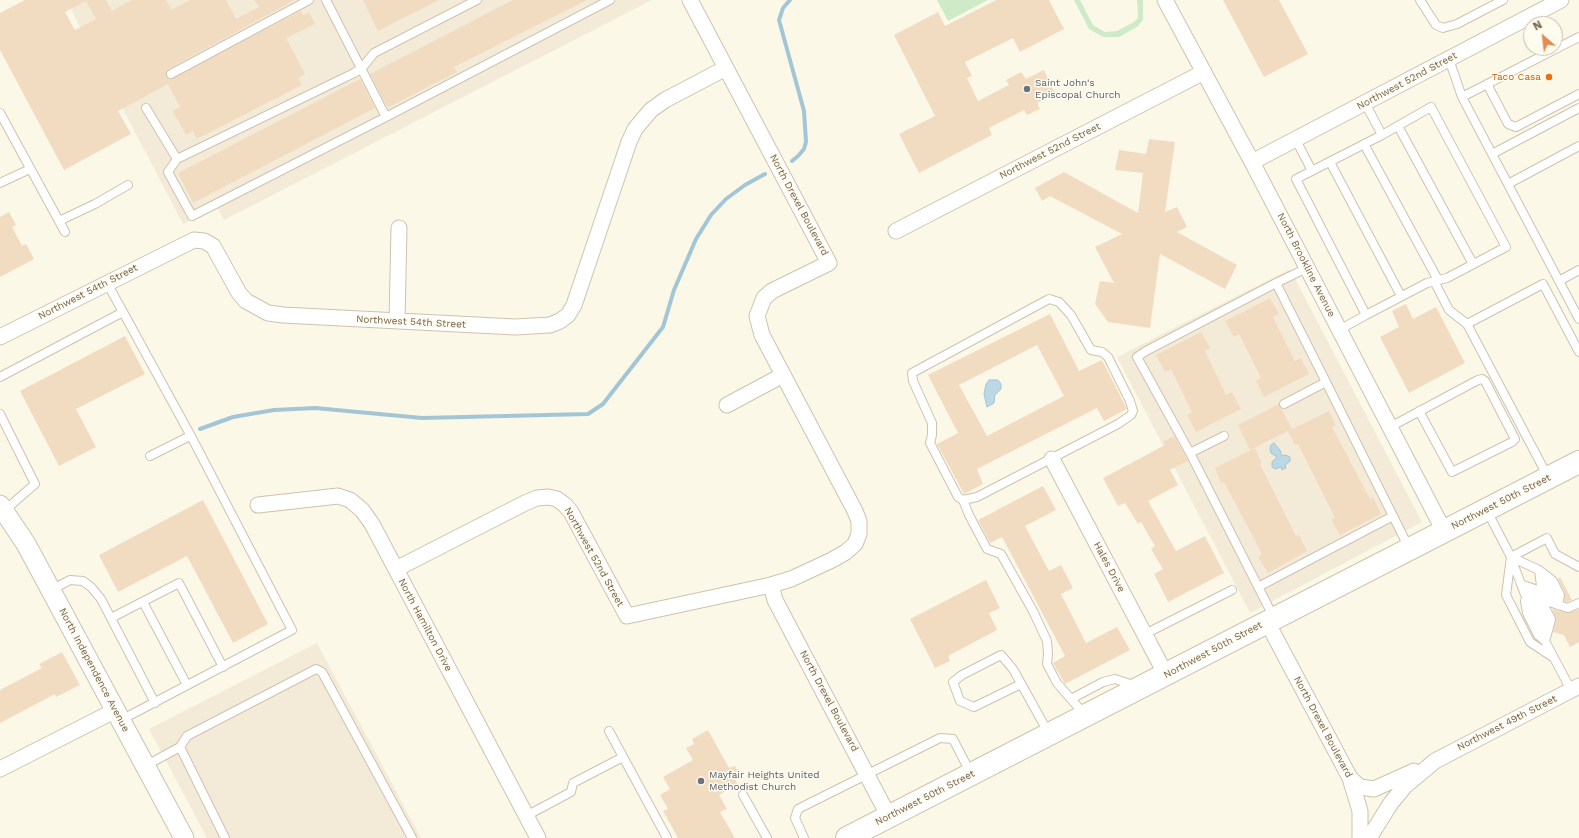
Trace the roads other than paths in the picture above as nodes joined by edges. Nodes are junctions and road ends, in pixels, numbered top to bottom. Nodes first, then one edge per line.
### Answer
1 (309, 0) edge
2 (326, 0) edge
3 (477, 0) edge
4 (610, 0) edge
5 (690, 0) edge
6 (1165, 0) edge
7 (1420, 0) edge
8 (1503, 0) edge
9 (1561, 0) edge
10 (1579, 37) edge
11 (1449, 59) junction
12 (362, 68) junction
13 (726, 68) junction
14 (1204, 72) junction
15 (171, 74) dead end
16 (1487, 84) junction
17 (1579, 94) edge
18 (1462, 97) junction
19 (1365, 103) junction
20 (146, 108) dead end
21 (1579, 108) edge
22 (0, 113) edge
23 (386, 117) junction
24 (1398, 126) junction
25 (1382, 135) junction
26 (1296, 140) junction
27 (1364, 144) junction
28 (1579, 146) edge
29 (1492, 154) junction
30 (177, 160) junction
31 (1252, 162) junction
32 (1330, 162) junction
33 (30, 169) junction
34 (1312, 171) junction
35 (0, 183) edge
36 (1508, 184) junction
37 (128, 185) dead end
38 (59, 221) junction
39 (399, 228) dead end
40 (896, 231) dead end
41 (65, 232) dead end
42 (1473, 264) junction
43 (1307, 268) junction
44 (1579, 270) edge
45 (1436, 281) junction
46 (1559, 281) junction
47 (107, 282) junction
48 (1276, 283) junction
49 (1401, 296) junction
50 (124, 312) junction
51 (1366, 315) junction
52 (1579, 319) edge
53 (397, 321) junction
54 (1467, 324) junction
55 (1339, 330) junction
56 (0, 336) edge
57 (1579, 352) edge
58 (783, 375) junction
59 (0, 377) edge
60 (1326, 382) junction
61 (1284, 404) dead end
62 (727, 405) dead end
63 (1419, 411) junction
64 (0, 414) edge
65 (1390, 427) junction
66 (190, 436) junction
67 (1224, 436) dead end
68 (1190, 453) junction
69 (150, 456) dead end
70 (1052, 459) junction
71 (1579, 462) edge
72 (1548, 478) junction
73 (964, 500) junction
74 (258, 505) dead end
75 (2, 508) edge
76 (1486, 510) junction
77 (1393, 516) junction
78 (1444, 532) junction
79 (859, 534) joint
80 (1410, 549) junction
81 (1511, 557) junction
82 (1579, 567) edge
83 (396, 569) junction
84 (1539, 570) junction
85 (771, 585) junction
86 (1522, 585) junction
87 (1258, 587) junction
88 (51, 590) junction
89 (1232, 590) dead end
90 (143, 602) junction
91 (1579, 603) edge
92 (1558, 605) junction
93 (111, 618) junction
94 (1271, 620) junction
95 (1145, 634) junction
96 (1546, 639) junction
97 (1554, 658) junction
98 (222, 667) junction
99 (1166, 675) junction
100 (1021, 684) junction
101 (188, 685) junction
102 (1141, 688) junction
103 (1575, 688) edge
104 (1071, 699) junction
105 (155, 702) junction
106 (118, 715) junction
107 (1086, 716) junction
108 (609, 731) dead end
109 (1049, 735) junction
110 (180, 747) junction
111 (623, 756) junction
112 (1435, 761) junction
113 (145, 766) junction
114 (0, 769) edge
115 (867, 773) junction
116 (971, 775) junction
117 (1350, 778) junction
118 (743, 796) dead end
119 (526, 816) junction
120 (889, 817) junction
121 (184, 838) edge
122 (225, 838) edge
123 (412, 838) edge
124 (538, 838) edge
125 (666, 838) edge
126 (767, 838) edge
127 (804, 838) edge
128 (847, 838) edge
129 (1360, 838) edge
130 (1368, 838) edge

1 - 15 lane
2 - 12 lane
3 - 12 lane
4 - 23 lane
5 - 13 street, North Drexel Boulevard
6 - 14 street, North Brookline Avenue
7 - 8 lane
9 - 11 street, Northwest 52nd Street
10 - 16 lane
11 - 18 lane
11 - 19 street, Northwest 52nd Street
12 - 23 lane
12 - 30 lane
13 - 53 street, Northwest 54th Street
13 - 58 street, North Drexel Boulevard
14 - 31 street, North Brookline Avenue
14 - 40 street, Northwest 52nd Street
16 - 17 lane
16 - 18 lane
18 - 29 lane
19 - 25 lane
19 - 26 street, Northwest 52nd Street
20 - 30 lane
21 - 29 lane
22 - 33 lane
23 - 30 lane
24 - 25 lane
24 - 42 lane
24 - 42 lane
25 - 27 lane
26 - 31 street, Northwest 52nd Street
26 - 34 lane
27 - 32 lane
27 - 45 lane
28 - 36 lane
29 - 36 lane
31 - 43 street, North Brookline Avenue
32 - 34 lane
32 - 49 lane
33 - 35 lane
33 - 38 lane
34 - 51 lane
36 - 46 lane
37 - 38 lane
38 - 41 lane
39 - 53 street
42 - 45 lane
43 - 48 lane
43 - 55 street, North Brookline Avenue
44 - 46 lane
45 - 49 lane
45 - 54 lane
46 - 52 lane
47 - 50 lane
47 - 53 street, Northwest 54th Street
47 - 56 street, Northwest 54th Street
48 - 60 lane
48 - 68 lane
49 - 51 lane
50 - 59 lane
50 - 66 lane
51 - 55 lane
54 - 57 lane
54 - 72 lane
55 - 65 street, North Brookline Avenue
58 - 62 street
58 - 79 street, North Drexel Boulevard
60 - 61 lane
60 - 77 lane
63 - 63 lane
63 - 65 lane
64 - 75 lane
65 - 78 street, North Brookline Avenue
66 - 69 lane
66 - 98 lane
67 - 68 lane
68 - 87 lane
70 - 73 lane
70 - 73 lane
70 - 95 street, Hales Drive
71 - 72 main road, Northwest 50th Street
72 - 76 main road, Northwest 50th Street
73 - 104 lane
74 - 83 street, North Hamilton Drive
75 - 88 street, North Independence Avenue
76 - 78 main road, Northwest 50th Street
76 - 81 lane
77 - 80 lane
77 - 87 lane
78 - 80 main road, Northwest 50th Street
79 - 85 street, Northwest 52nd Street
80 - 94 main road, Northwest 50th Street
81 - 82 lane
81 - 84 lane
81 - 86 lane
81 - 97 lane
83 - 85 street, Northwest 52nd Street
83 - 119 street, North Hamilton Drive
84 - 92 lane
84 - 92 lane
85 - 115 street, North Drexel Boulevard
86 - 96 lane
86 - 96 lane
87 - 94 lane
88 - 93 lane
88 - 106 street, North Independence Avenue
89 - 95 lane
90 - 93 lane
90 - 98 lane
90 - 101 lane
91 - 92 lane
93 - 105 lane
94 - 99 main road, Northwest 50th Street
94 - 117 street, North Drexel Boulevard
95 - 99 street, Hales Drive
96 - 97 lane
97 - 103 lane
98 - 101 lane
99 - 102 main road, Northwest 50th Street
100 - 100 lane
100 - 109 lane
101 - 105 lane
102 - 104 lane
102 - 107 main road, Northwest 50th Street
103 - 112 street, Northwest 49th Street
104 - 107 lane
105 - 106 lane
106 - 113 street, North Independence Avenue
106 - 114 street
107 - 109 main road, Northwest 50th Street
108 - 111 lane
109 - 116 main road, Northwest 50th Street
110 - 113 lane
110 - 122 lane
110 - 123 lane
111 - 119 lane
111 - 125 lane
112 - 117 street, Northwest 49th Street
112 - 130 street, Northwest 49th Street
113 - 121 street, North Independence Avenue
115 - 116 lane
115 - 120 street, North Drexel Boulevard
115 - 127 lane
116 - 120 main road, Northwest 50th Street
117 - 129 street, North Drexel Boulevard
118 - 126 lane
119 - 124 street, North Hamilton Drive
120 - 128 main road, Northwest 50th Street

